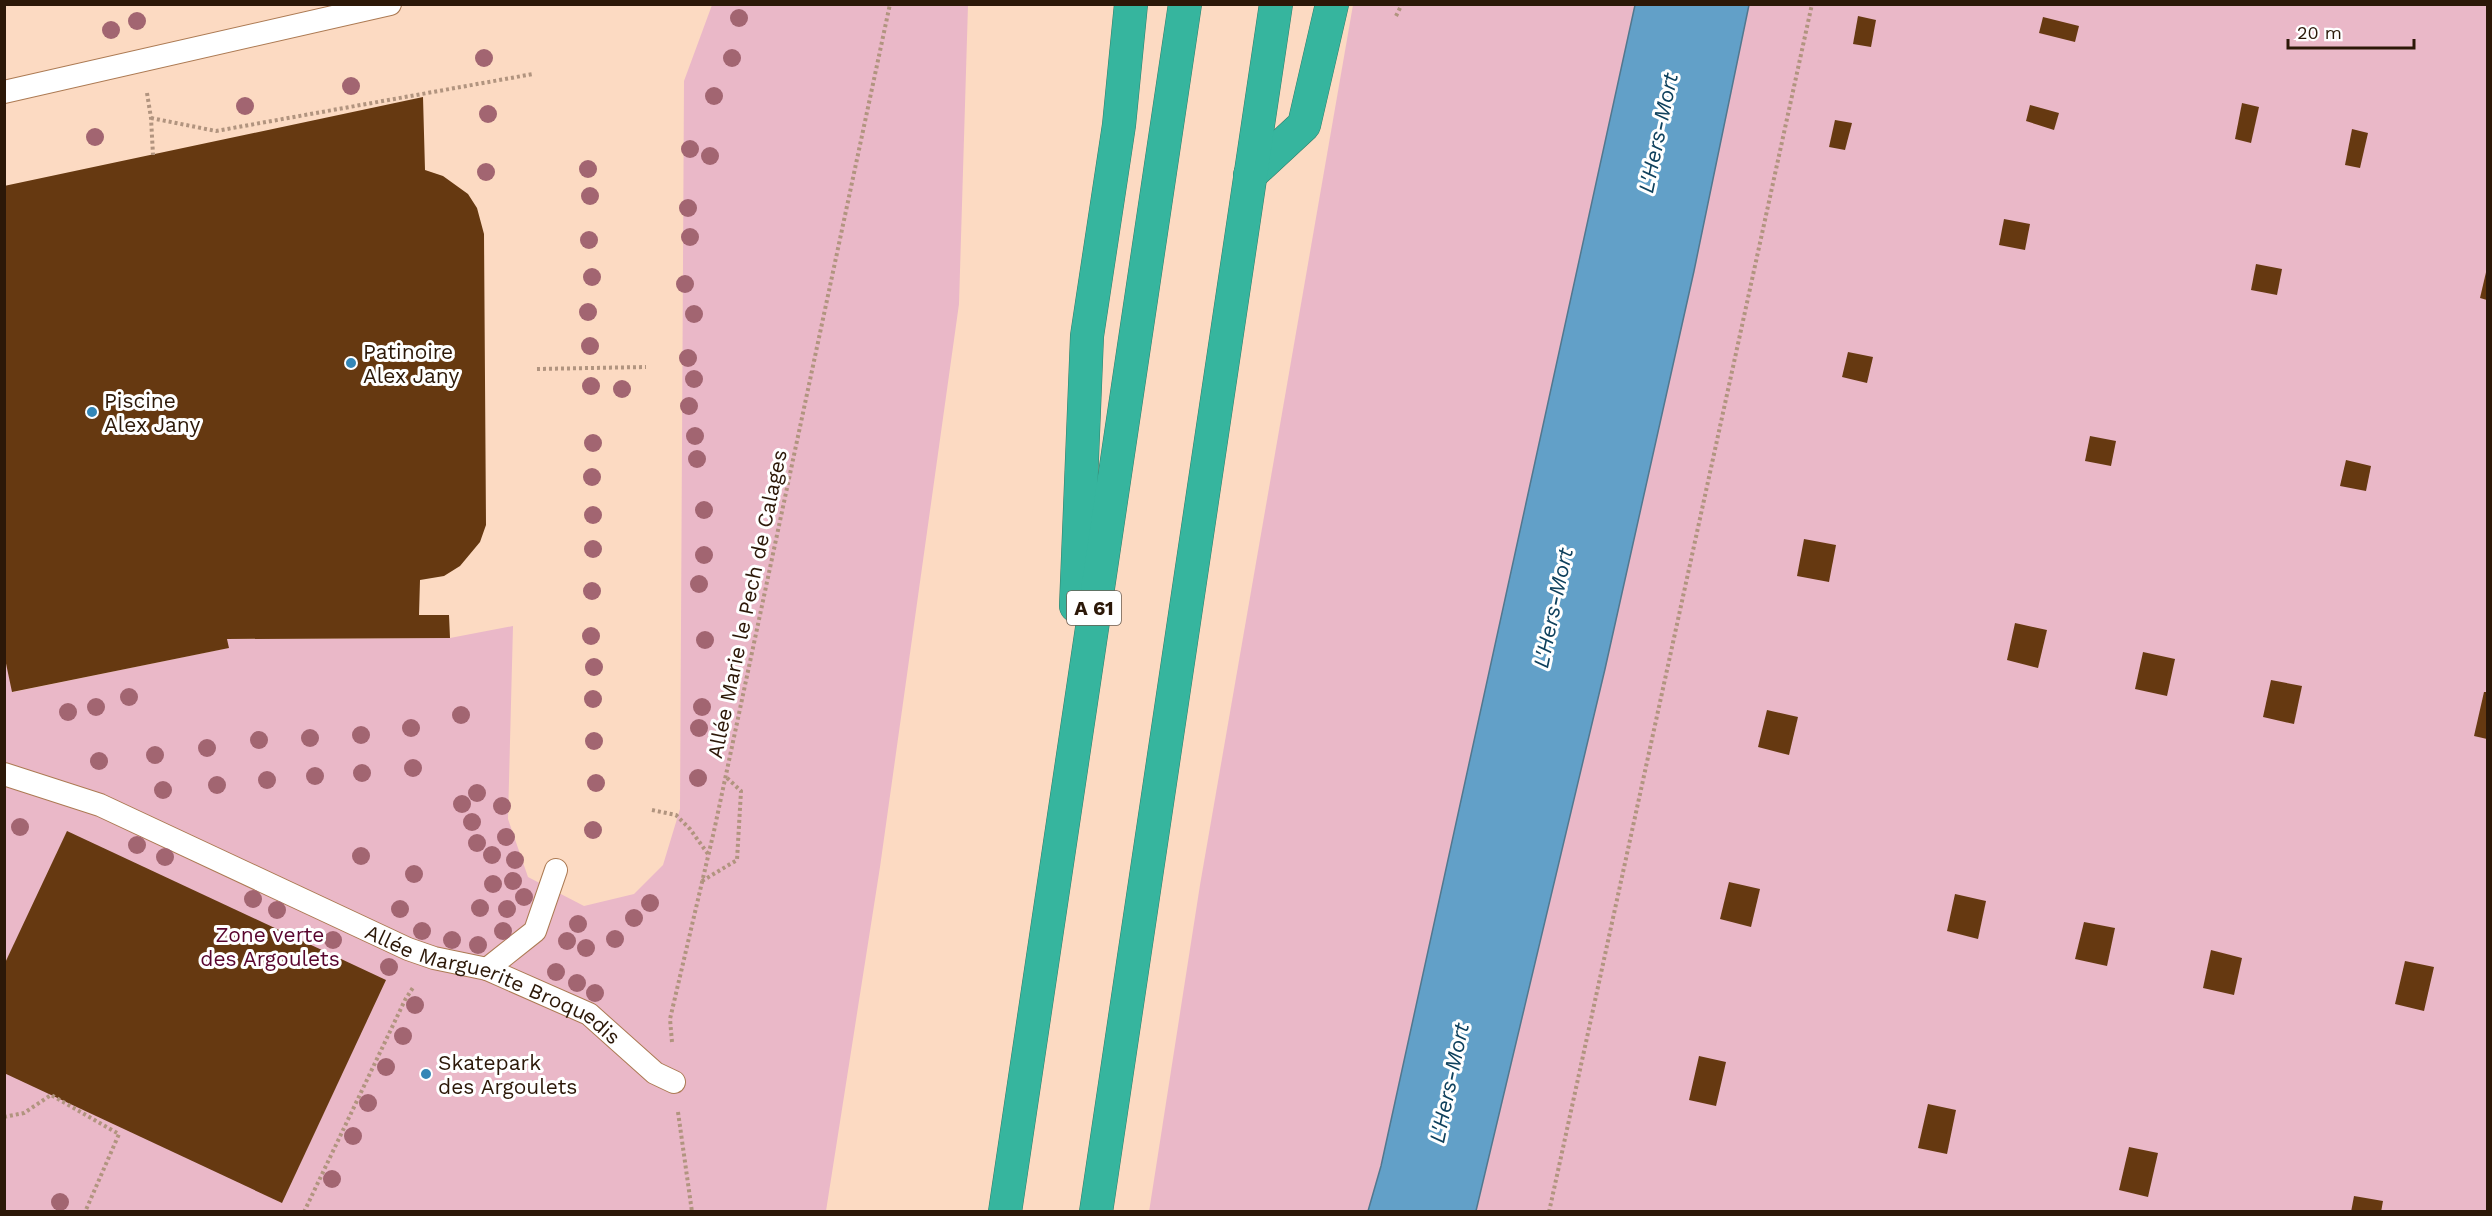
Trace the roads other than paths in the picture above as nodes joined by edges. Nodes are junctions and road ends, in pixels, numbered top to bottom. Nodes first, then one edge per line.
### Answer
1 (390, 4) edge
2 (1131, 4) edge
3 (1185, 4) edge
4 (1276, 4) edge
5 (1332, 4) edge
6 (4, 92) edge
7 (1250, 175) junction
8 (4, 774) edge
9 (1069, 775) junction
10 (556, 870) dead end
11 (487, 969) junction
12 (674, 1082) road end
13 (1005, 1212) edge
14 (1096, 1212) edge

1 - 6 lane
2 - 9 highway
3 - 9 highway, A 61
4 - 7 highway
5 - 7 highway
7 - 14 highway
8 - 11 lane, Allée Marguerite Broquedis
9 - 13 highway, A 61
10 - 11 lane
11 - 12 lane, Allée Marguerite Broquedis

